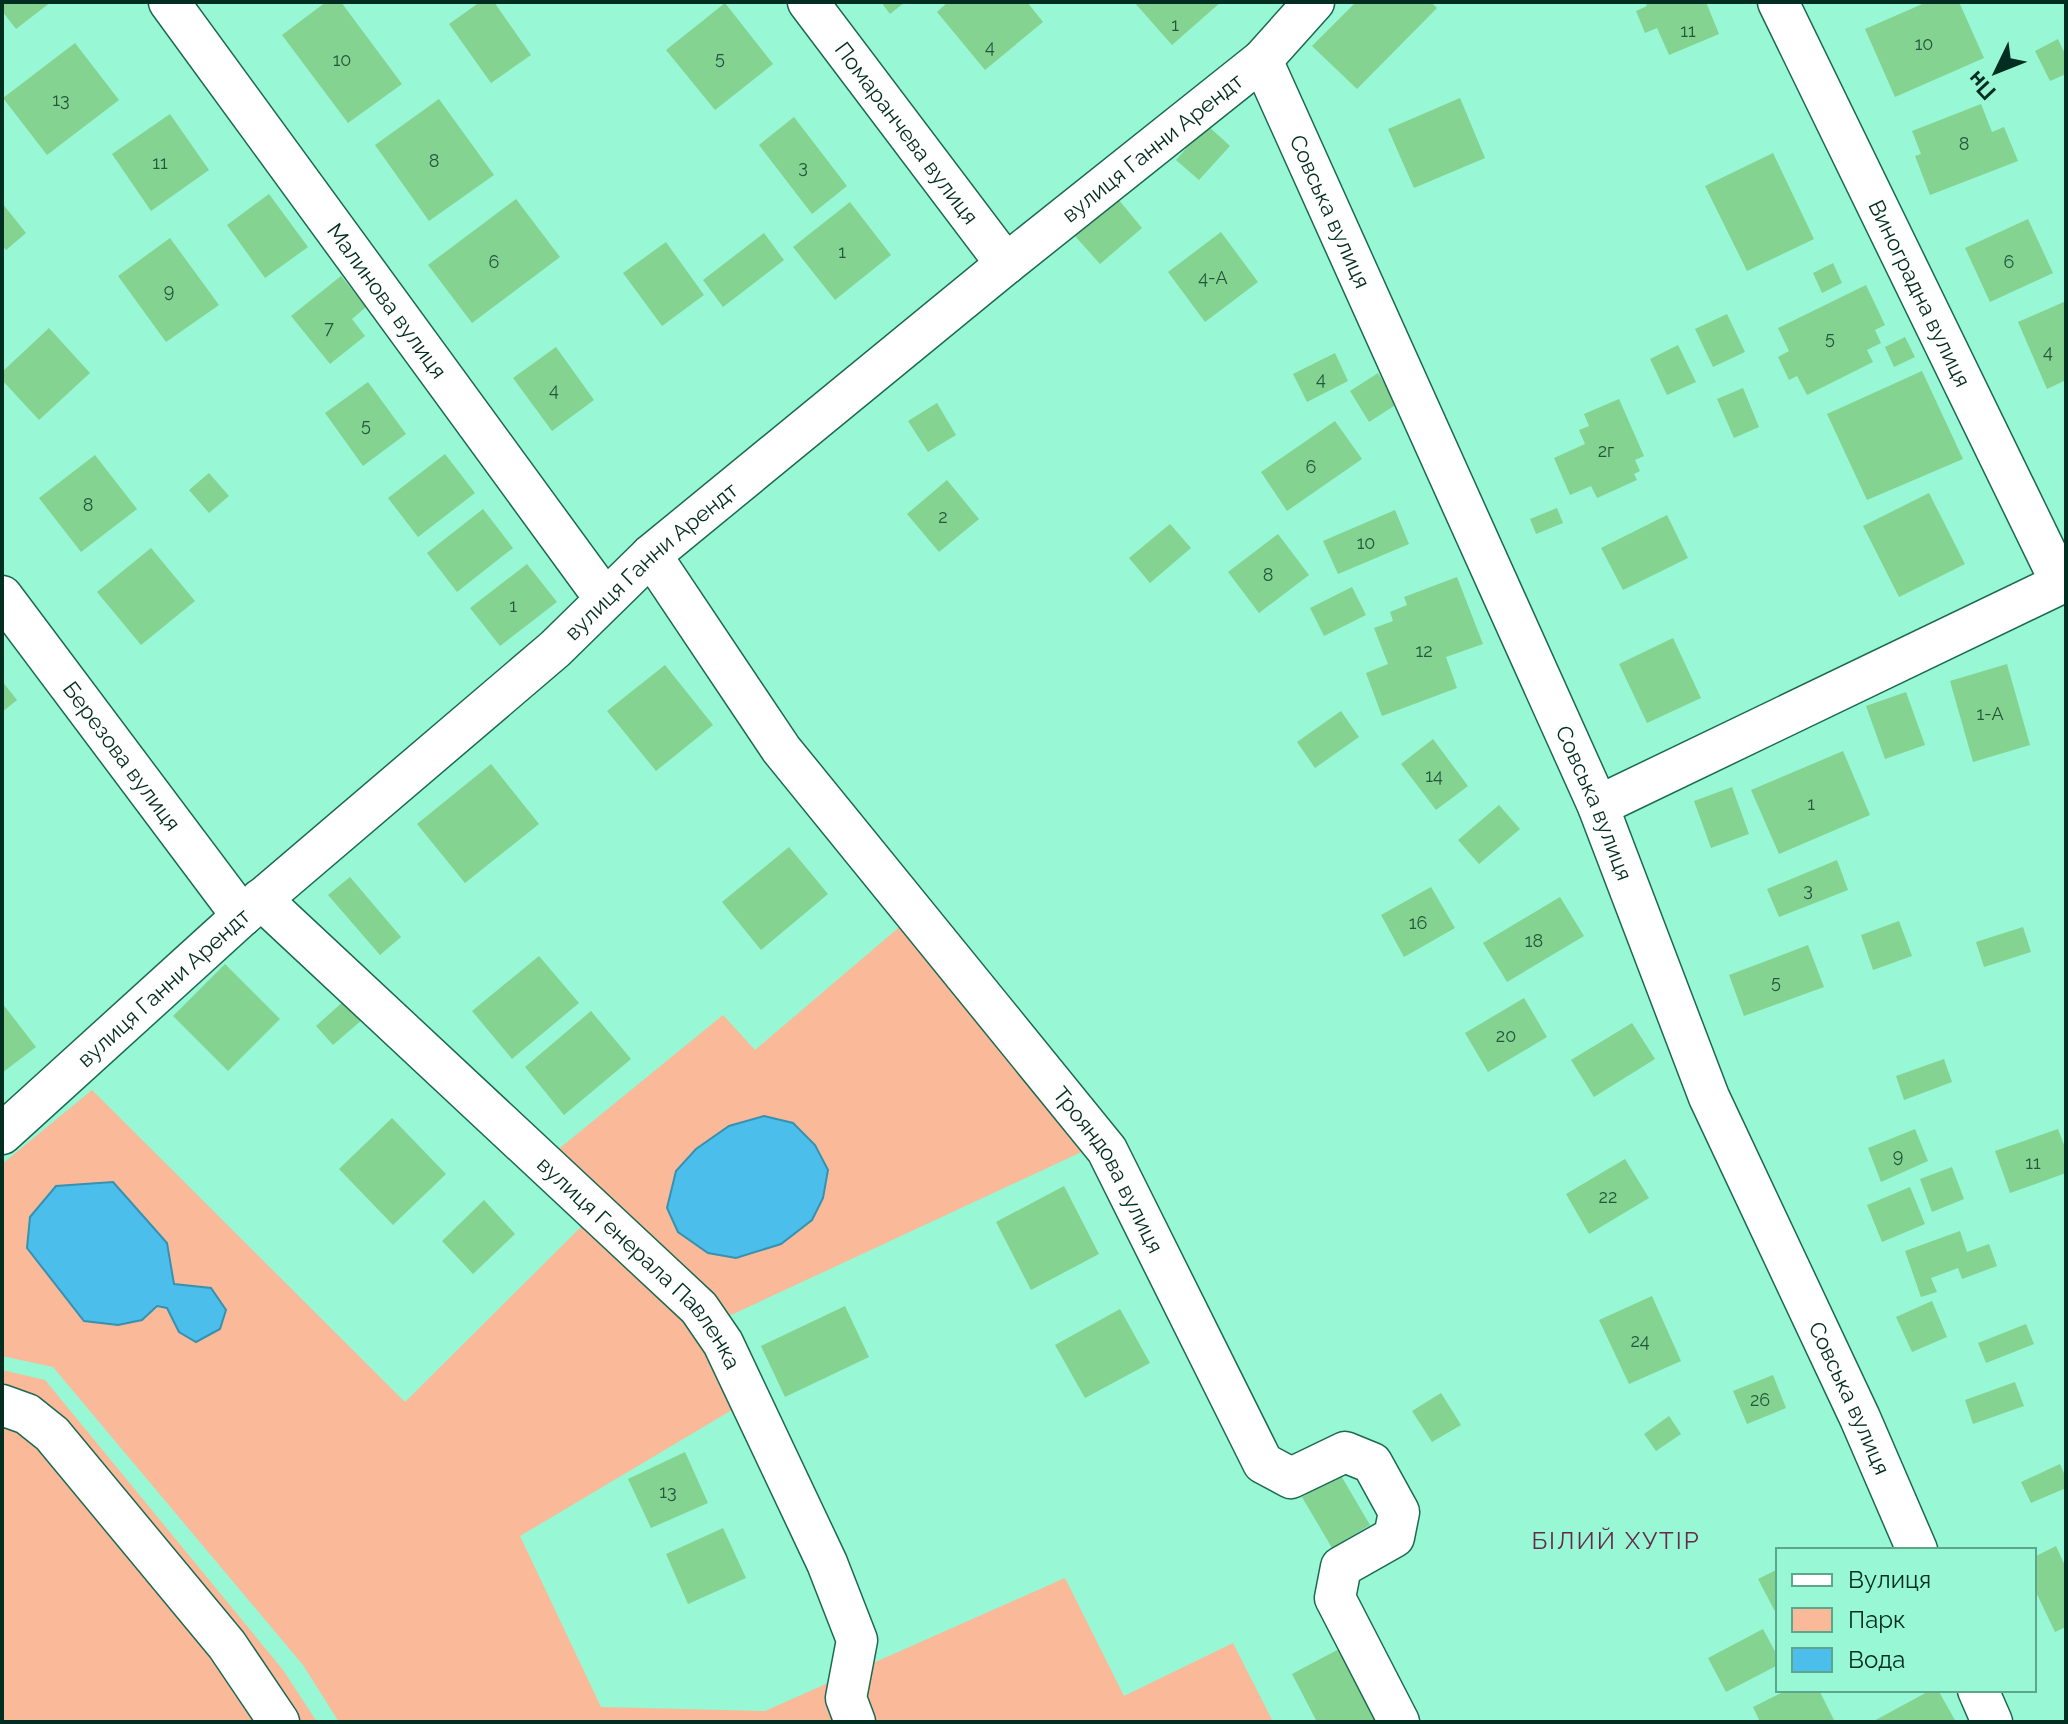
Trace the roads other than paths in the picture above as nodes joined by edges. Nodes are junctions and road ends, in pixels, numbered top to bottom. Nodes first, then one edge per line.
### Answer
1 (169, 2) edge
2 (808, 2) edge
3 (1314, 2) edge
4 (1778, 2) edge
5 (1262, 60) junction
6 (1006, 264) junction
7 (651, 555) junction
8 (2063, 582) edge
9 (2, 596) edge
10 (605, 599) junction
11 (1598, 806) junction
12 (251, 908) junction
13 (2, 1134) edge
14 (2, 1405) edge
15 (1916, 1548) edge
16 (1979, 1692) edge
17 (279, 1722) edge
18 (855, 1722) edge
19 (1399, 1722) edge
20 (1992, 1722) edge

1 - 10 street, Малинова вулиця
2 - 6 street, Помаранчева вулиця
3 - 5 street, вулиця Ганни Арендт
4 - 8 street, Виноградна вулиця
5 - 6 street, вулиця Ганни Арендт
5 - 11 street, Совська вулиця
6 - 7 street, вулиця Ганни Арендт
7 - 10 street, вулиця Ганни Арендт
7 - 19 street, Трояндова вулиця
8 - 11 street
9 - 12 street, Березова вулиця
10 - 12 street, вулиця Ганни Арендт
11 - 15 street, Совська вулиця
12 - 13 street, вулиця Ганни Арендт
12 - 18 street, вулиця Генерала Павленка
14 - 17 street
16 - 20 street

